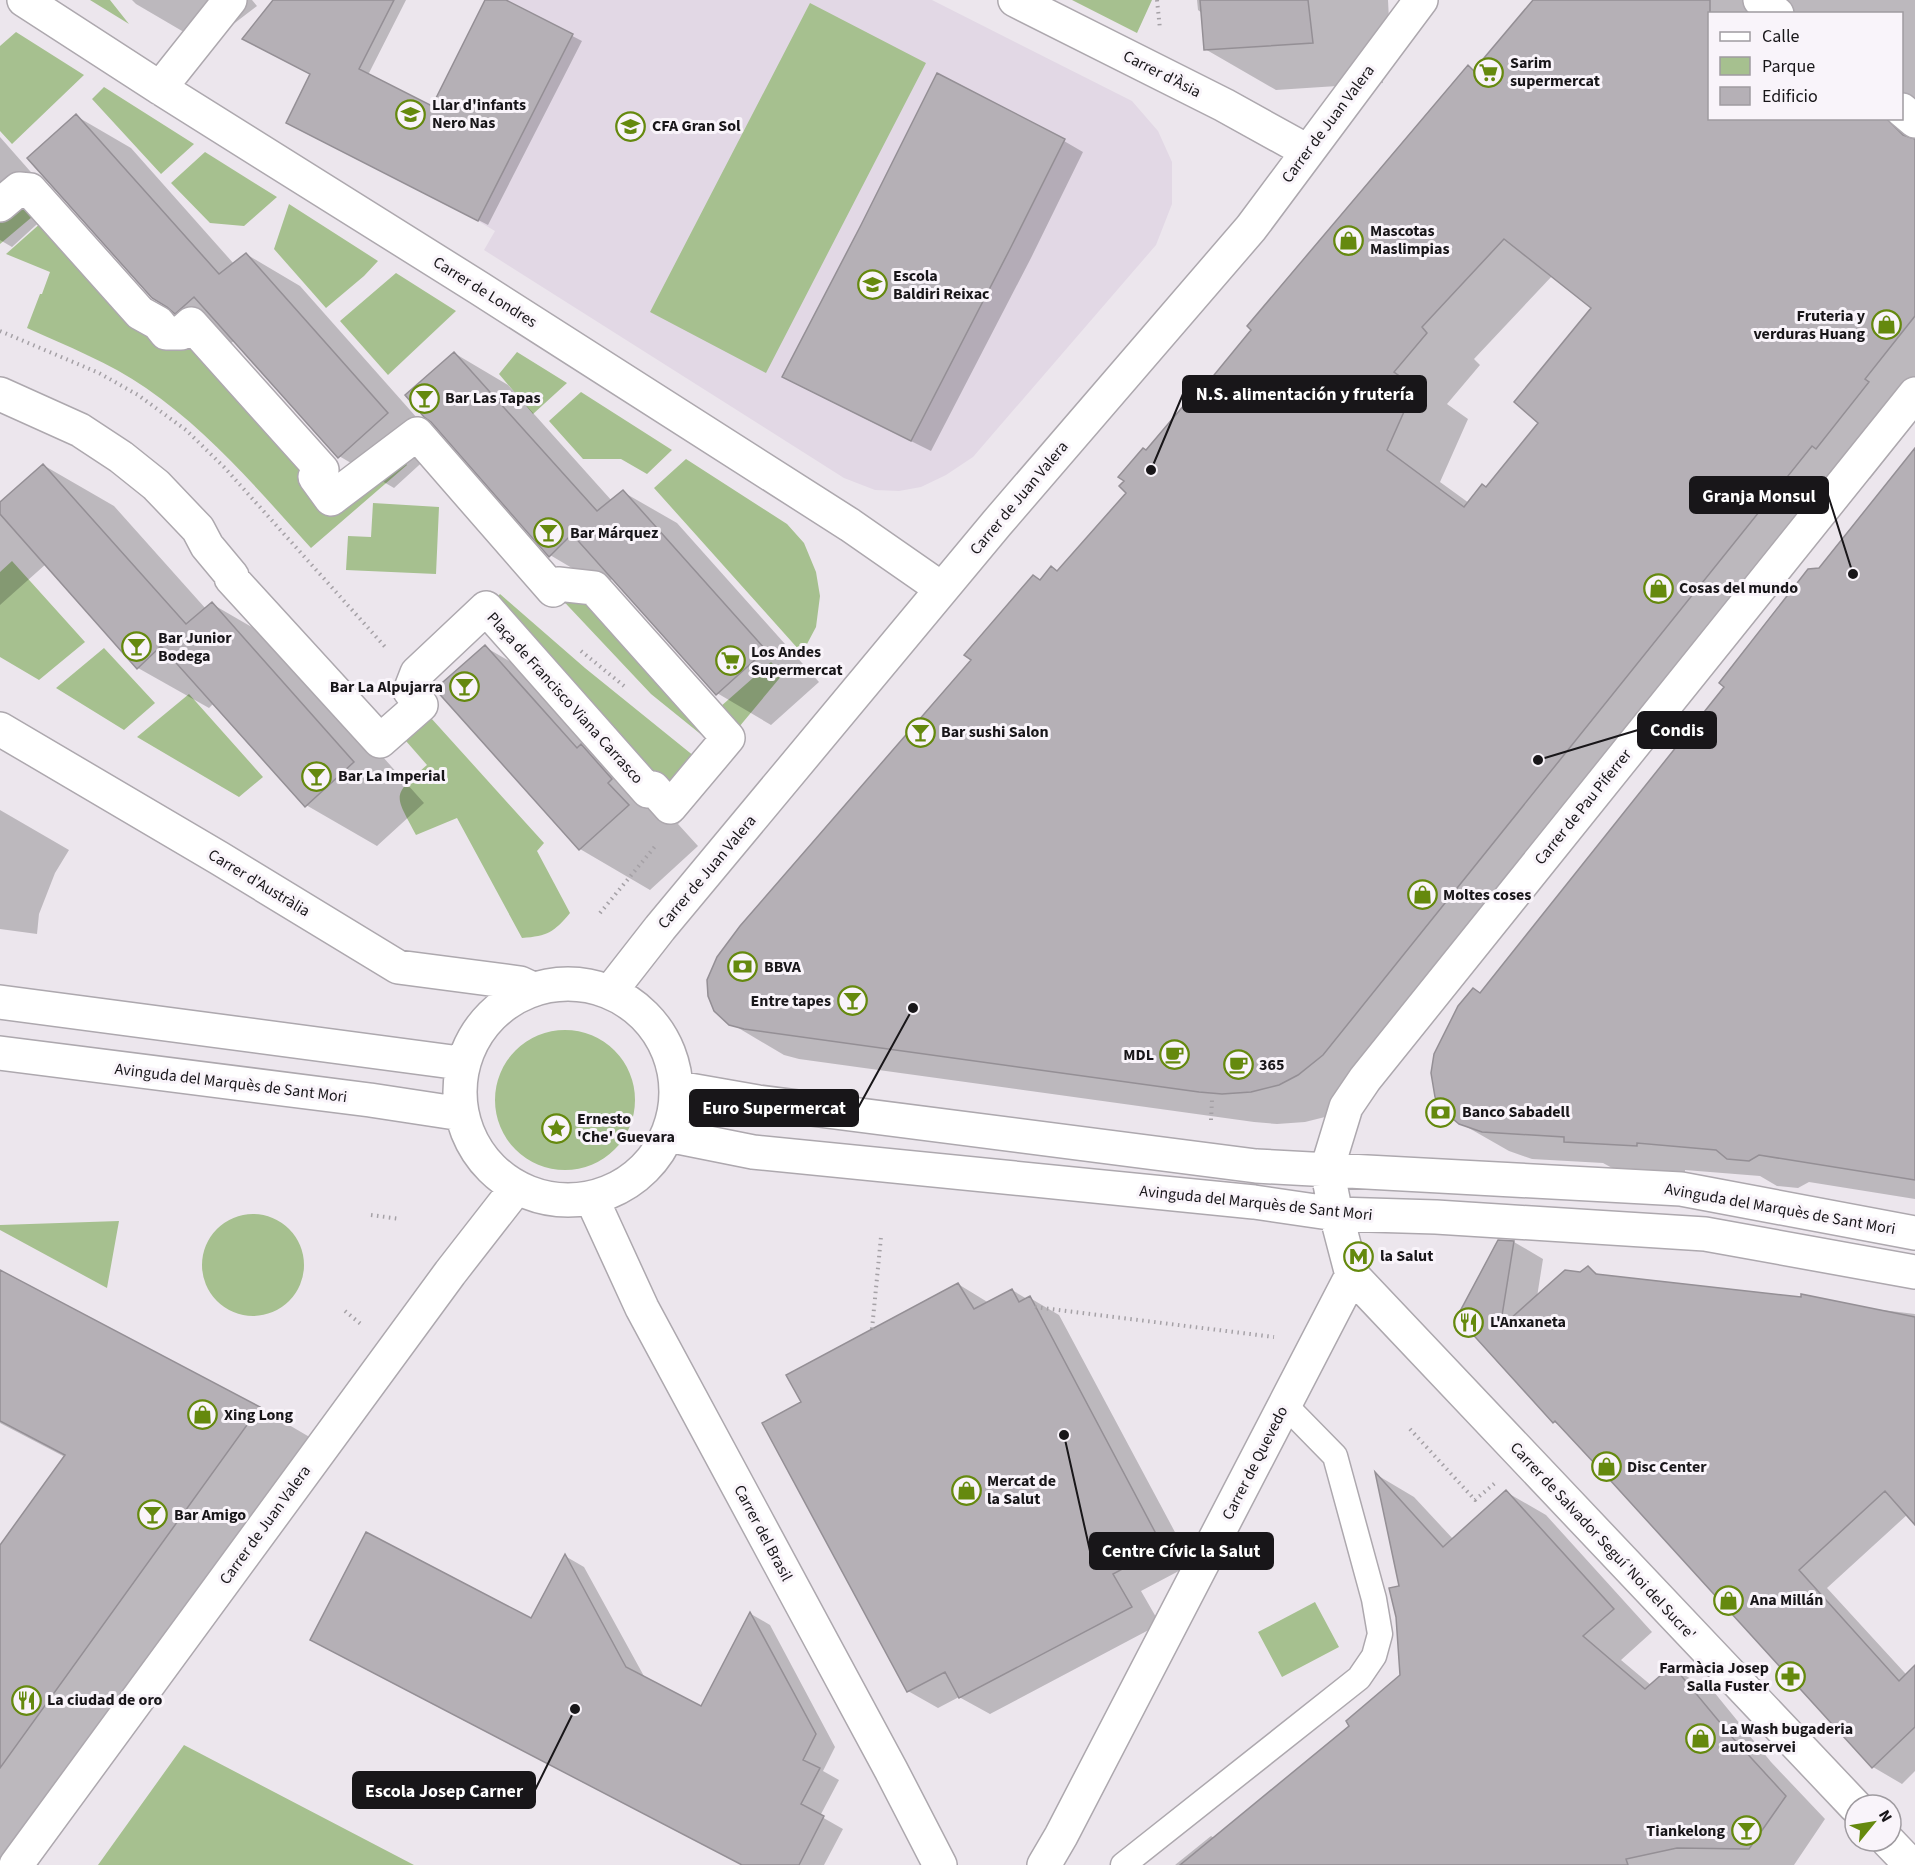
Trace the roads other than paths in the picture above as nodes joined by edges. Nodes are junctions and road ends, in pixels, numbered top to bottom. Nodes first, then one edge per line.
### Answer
1 (24, 0) edge
2 (230, 0) edge
3 (1015, 0) edge
4 (1421, 0) edge
5 (1760, 0) edge
6 (1775, 12) edge
7 (160, 88) junction
8 (1903, 111) edge
9 (1915, 121) edge
10 (1307, 151) junction
11 (0, 205) edge
12 (0, 394) edge
13 (1915, 394) edge
14 (942, 590) junction
15 (0, 729) edge
16 (533, 989) junction
17 (610, 992) junction
18 (0, 1002) edge
19 (0, 1053) edge
20 (460, 1063) junction
21 (678, 1088) junction
22 (462, 1114) junction
23 (668, 1135) junction
24 (1327, 1169) junction
25 (517, 1187) junction
26 (592, 1199) junction
27 (1336, 1214) junction
28 (1915, 1233) edge
29 (1915, 1272) edge
30 (1352, 1275) junction
31 (1285, 1405) junction
32 (1843, 1793) edge
33 (1900, 1853) edge
34 (16, 1865) edge
35 (940, 1865) edge
36 (1044, 1865) edge
37 (1123, 1865) edge
38 (1911, 1865) edge

1 - 7 street, Carrer de Londres
2 - 7 street
3 - 10 street, Carrer d'Àsia
4 - 10 street, Carrer de Juan Valera
5 - 6 street
7 - 14 street, Carrer de Londres
8 - 9 street
10 - 14 street, Carrer de Juan Valera
11 - 12 street, Plaça de Francisco Viana Carrasco
13 - 24 street, Carrer de Pau Piferrer
14 - 17 street, Carrer de Juan Valera
15 - 16 street, Carrer d'Austràlia
16 - 17 street
16 - 20 street
17 - 21 street
18 - 20 street
19 - 22 street, Avinguda del Marquès de Sant Mori
20 - 22 street
21 - 23 street
21 - 24 street, Avinguda del Marquès de Sant Mori
22 - 25 street
23 - 26 street
23 - 27 street, Avinguda del Marquès de Sant Mori
24 - 27 street, Carrer de Pau Piferrer
24 - 28 street, Avinguda del Marquès de Sant Mori
25 - 26 street
25 - 34 street, Carrer de Juan Valera
26 - 35 street, Carrer del Brasil
27 - 29 street, Avinguda del Marquès de Sant Mori
27 - 30 street
30 - 31 street, Carrer de Quevedo
30 - 32 street, Carrer de Salvador Seguí 'Noi del Sucre'
31 - 36 street, Carrer de Quevedo
31 - 37 lane
33 - 38 street

